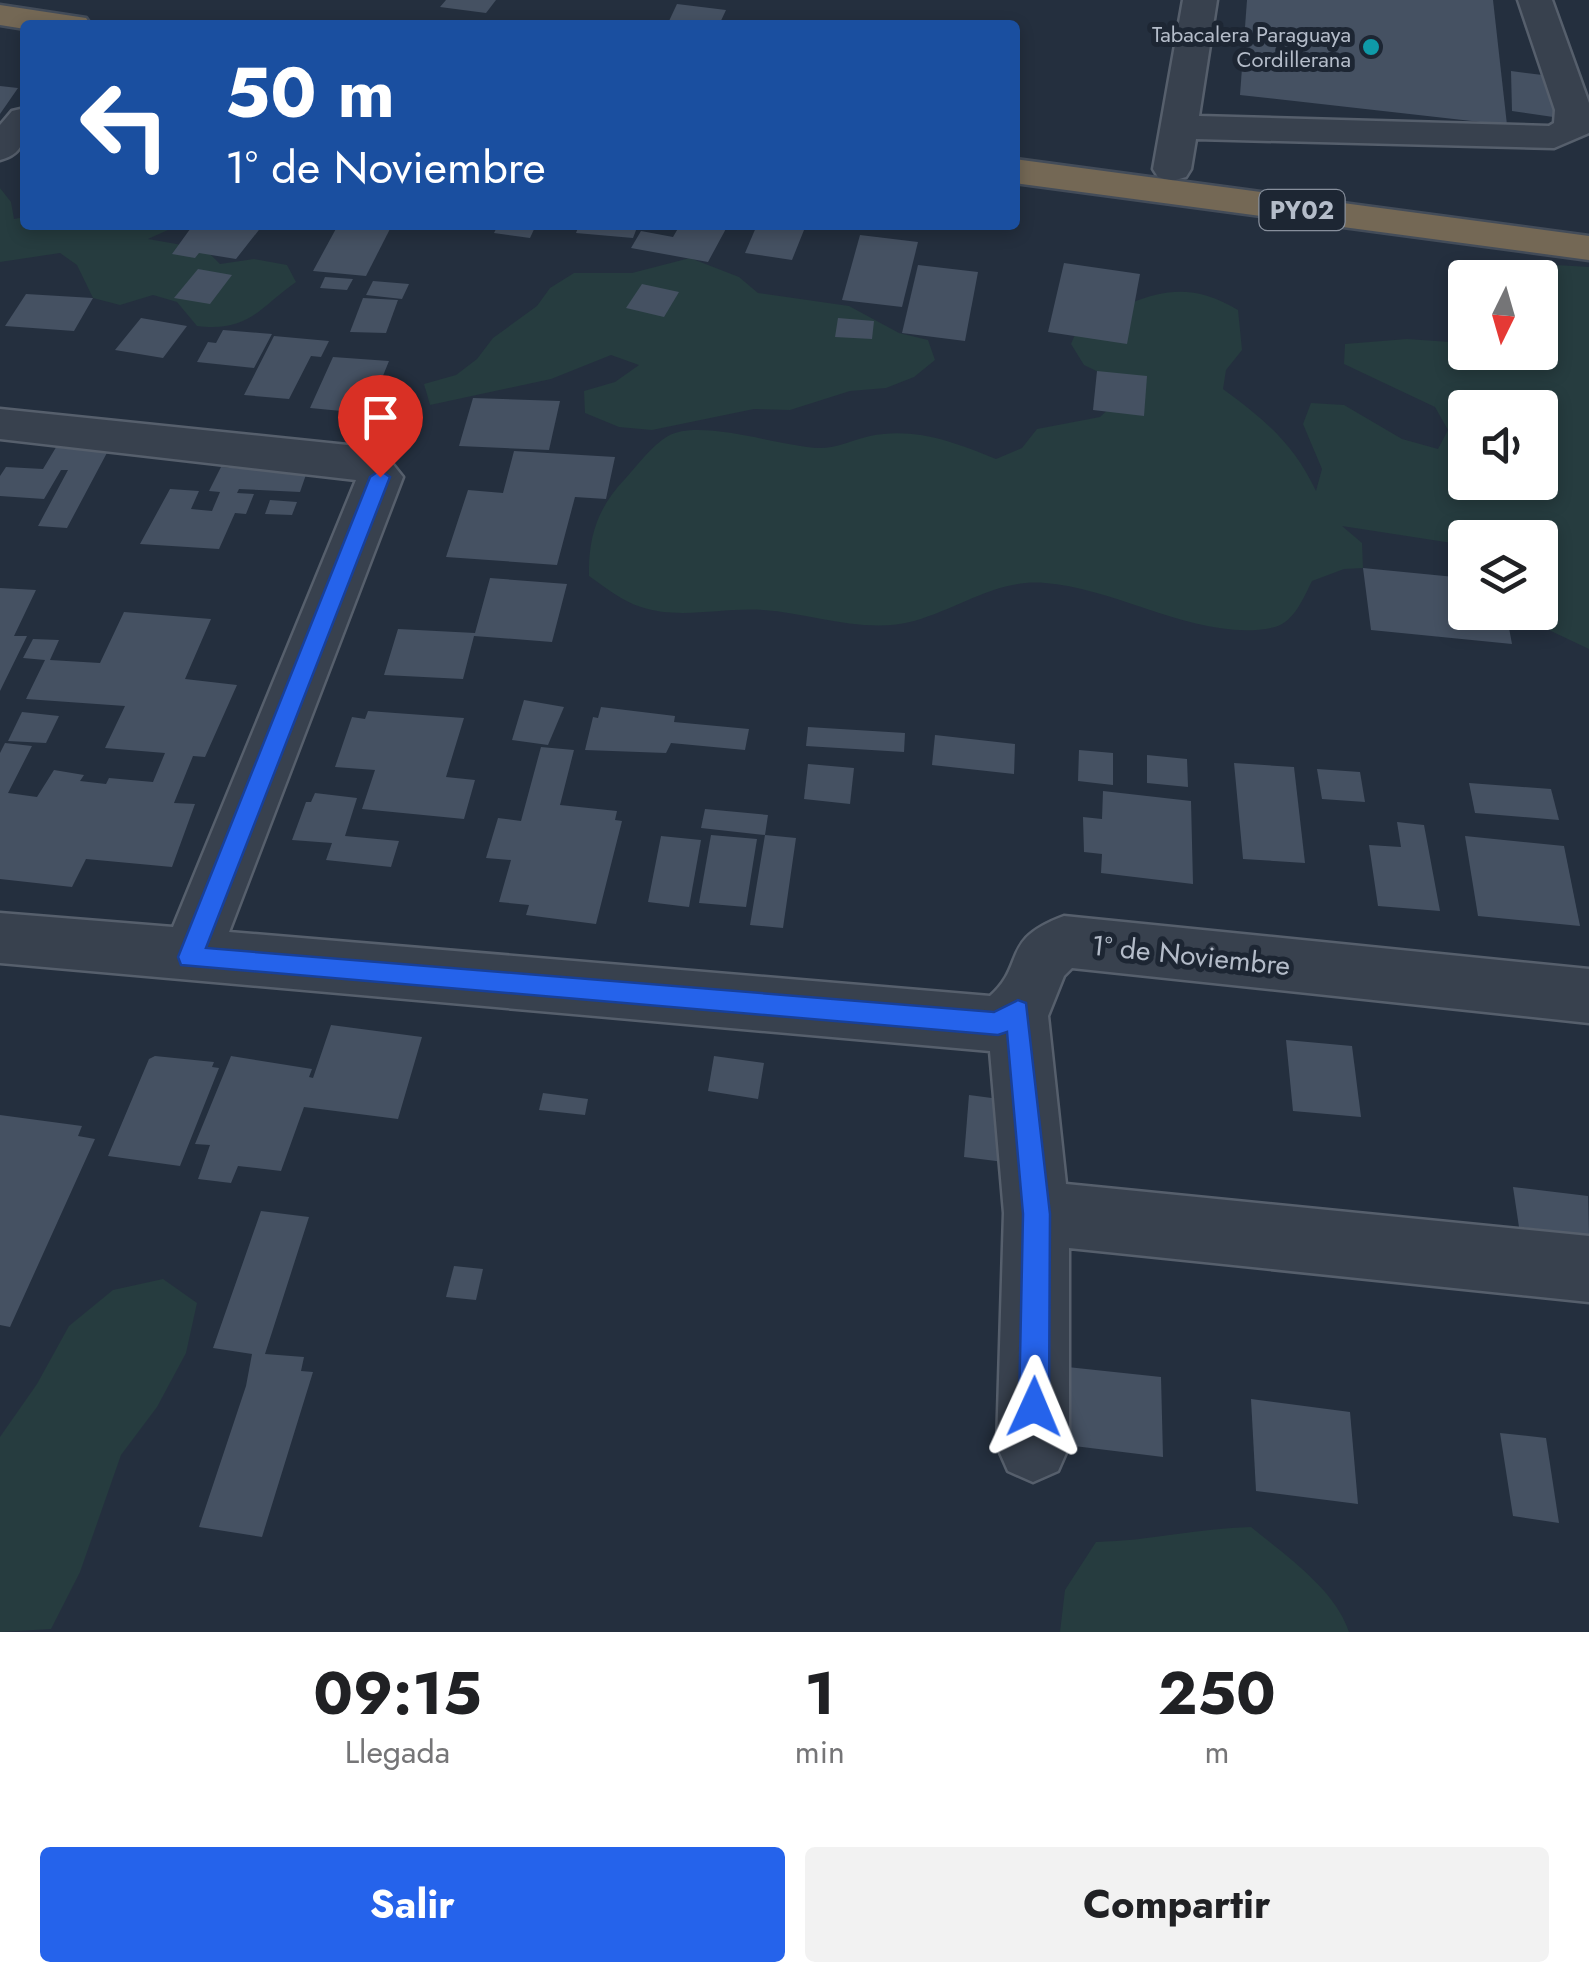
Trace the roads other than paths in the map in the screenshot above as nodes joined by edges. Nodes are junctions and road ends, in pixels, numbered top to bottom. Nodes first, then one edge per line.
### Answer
1 (1200, 0) edge
2 (1535, 0) edge
3 (0, 15) edge
4 (37, 20) edge
5 (20, 125) edge
6 (1179, 127) junction
7 (0, 149) edge
8 (1020, 149) edge
9 (1172, 169) junction
10 (1020, 173) edge
11 (1589, 222) edge
12 (1589, 248) edge
13 (0, 424) edge
14 (0, 938) edge
15 (190, 957) junction
16 (1589, 996) edge
17 (1018, 1011) junction
18 (1037, 1214) junction
19 (1589, 1269) edge
20 (1034, 1446) dead end

1 - 6 street
2 - 6 street
3 - 4 highway
5 - 7 street
6 - 9 street
8 - 9 highway, PY02
9 - 11 highway, PY02
10 - 12 highway, PY02
13 - 15 street
14 - 15 street
15 - 17 street
16 - 17 street, 1º de Noviembre
17 - 18 street
18 - 19 street
18 - 20 street

